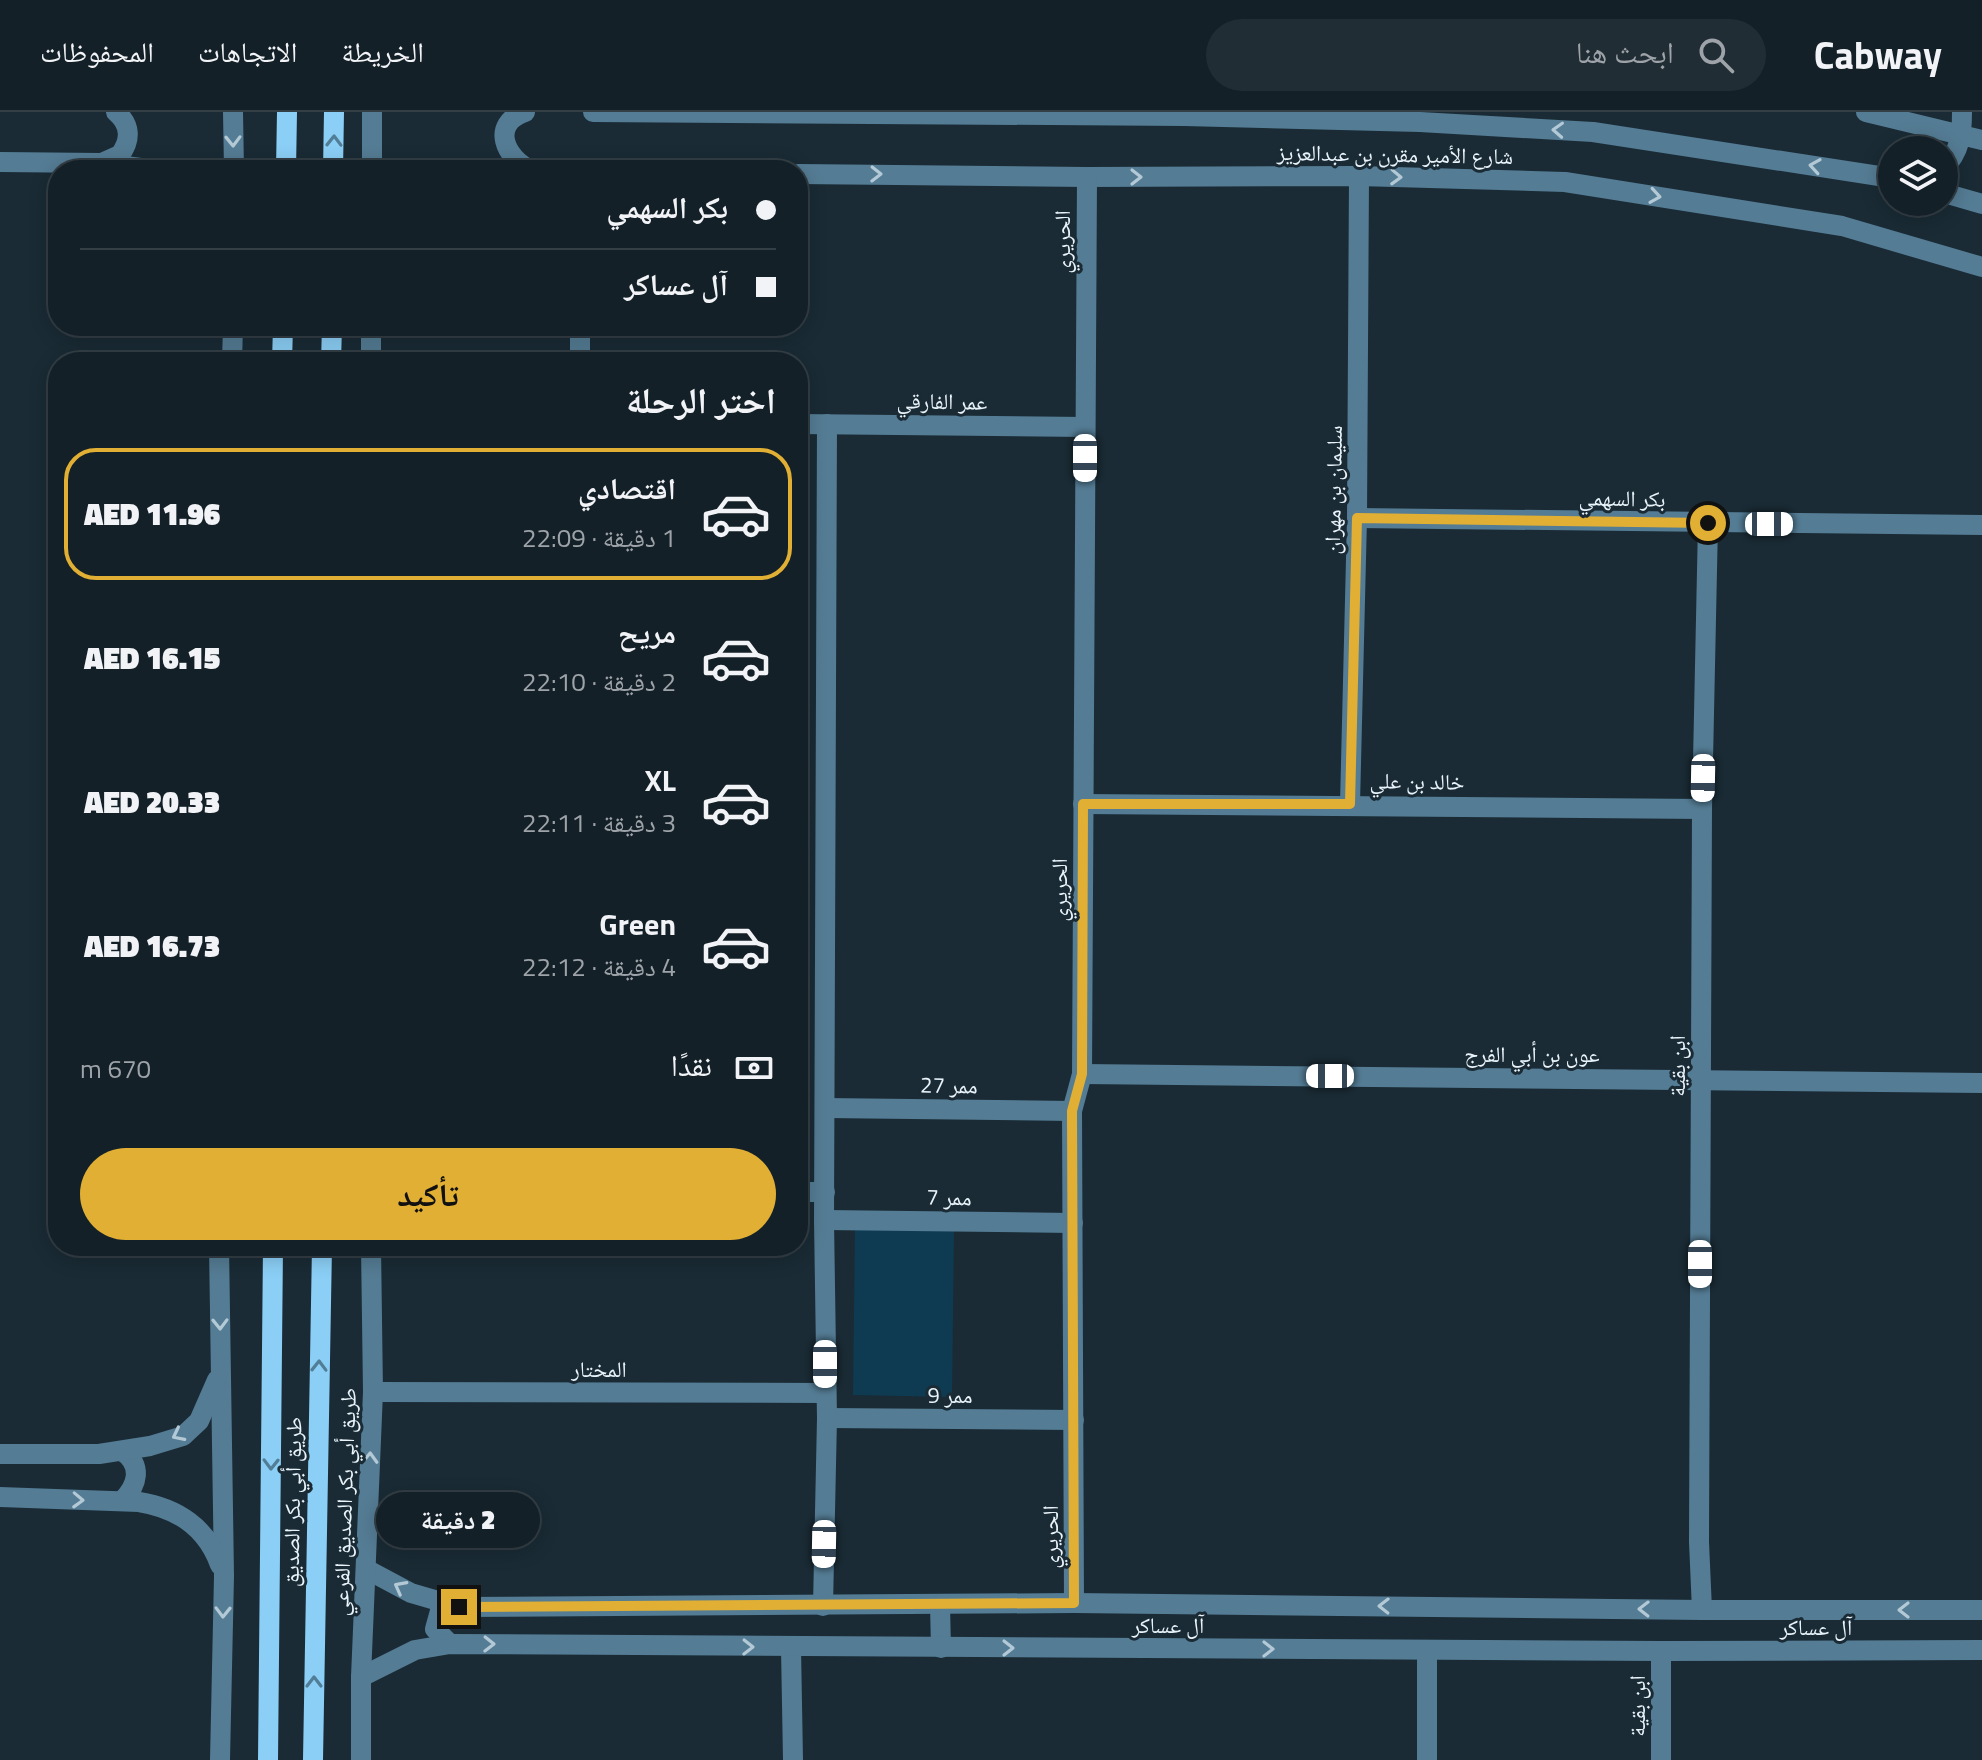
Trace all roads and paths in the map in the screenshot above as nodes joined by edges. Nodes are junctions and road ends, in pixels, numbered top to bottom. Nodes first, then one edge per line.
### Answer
1 (116, 112) edge
2 (233, 112) edge
3 (287, 112) edge
4 (334, 112) edge
5 (372, 112) edge
6 (525, 112) edge
7 (593, 112) edge
8 (1866, 112) edge
9 (1962, 112) edge
10 (859, 113) edge
11 (1972, 138) edge
12 (1958, 154) edge
13 (109, 160) edge
14 (234, 160) edge
15 (286, 160) edge
16 (333, 160) edge
17 (372, 160) edge
18 (514, 160) edge
19 (0, 162) edge
20 (48, 162) edge
21 (808, 174) edge
22 (1359, 176) junction
23 (1878, 176) edge
24 (1087, 177) junction
25 (1958, 197) edge
26 (1982, 204) edge
27 (1982, 267) edge
28 (808, 424) edge
29 (827, 424) junction
30 (1085, 427) junction
31 (1357, 518) junction
32 (1708, 523) junction
33 (1982, 525) edge
34 (1083, 804) junction
35 (1350, 804) junction
36 (1702, 809) junction
37 (1082, 1074) junction
38 (1701, 1079) junction
39 (1982, 1083) edge
40 (825, 1108) junction
41 (1072, 1111) junction
42 (808, 1192) edge
43 (825, 1192) junction
44 (824, 1220) junction
45 (1073, 1223) junction
46 (219, 1256) edge
47 (273, 1256) edge
48 (322, 1256) edge
49 (371, 1256) edge
50 (221, 1373) junction
51 (373, 1392) junction
52 (825, 1393) junction
53 (827, 1418) junction
54 (1074, 1420) junction
55 (122, 1451) junction
56 (0, 1454) edge
57 (0, 1497) edge
58 (122, 1501) junction
59 (366, 1569) junction
60 (224, 1576) junction
61 (1074, 1603) junction
62 (940, 1605) junction
63 (823, 1606) junction
64 (459, 1607) junction
65 (1702, 1610) junction
66 (1982, 1610) edge
67 (450, 1644) junction
68 (791, 1648) junction
69 (941, 1648) junction
70 (1427, 1650) junction
71 (1982, 1650) edge
72 (1661, 1651) junction
73 (1982, 1661) edge
74 (361, 1677) junction
75 (220, 1760) edge
76 (268, 1760) edge
77 (313, 1760) edge
78 (361, 1760) edge
79 (793, 1760) edge
80 (1427, 1760) edge
81 (1661, 1760) edge

1 - 13 street
2 -> 14 street
3 - 15 main road
16 -> 4 main road
5 - 17 street
6 - 18 street
7 - 10 street, شارع الأمير مقرن بن عبدالعزيز
8 - 11 street
9 - 11 street
23 -> 10 street, شارع الأمير مقرن بن عبدالعزيز
11 - 12 street
19 - 20 street
21 -> 24 street, شارع الأمير مقرن بن عبدالعزيز
24 -> 22 street, شارع الأمير مقرن بن عبدالعزيز
22 -> 27 street, شارع الأمير مقرن بن عبدالعزيز
22 - 31 street, سليمان بن مهران
24 - 30 street, الحريري
25 - 26 street
28 - 29 street, عمر الفارقي
29 - 30 street, عمر الفارقي
29 - 40 street
30 - 34 street, الحريري
31 - 32 street, بكر السهمي
31 - 35 street, سليمان بن مهران
32 - 33 street, بكر السهمي
32 - 36 street, ابن بقية
34 - 35 street, خالد بن علي
34 - 37 street, الحريري
35 - 36 street, خالد بن علي
36 - 38 street, ابن بقية
37 - 38 street, عون بن أبي الفرج
37 - 41 street, الحريري
38 - 39 street, عون بن أبي الفرج
38 - 65 street, ابن بقية
40 - 41 street, ممر 27
40 - 43 street
41 - 45 street, الحريري
42 - 43 street
43 - 44 street
44 - 45 street, ممر 7
44 - 52 street
45 - 54 street, الحريري
46 -> 50 street
47 -> 76 main road, طريق أبي بكر الصديق
77 -> 48 main road, طريق أبي بكر الصديق
49 - 51 street, طريق أبي بكر الصديق الفرعي
50 -> 55 street
50 - 60 street
51 - 52 street, المختار
59 -> 51 street, طريق أبي بكر الصديق الفرعي
52 - 53 street
53 - 54 street, ممر 9
53 - 63 street
54 - 61 street, الحريري
55 - 56 street
55 - 58 street
57 -> 58 street
58 - 60 street
64 -> 59 street, آل عساكر
59 - 74 street, طريق أبي بكر الصديق الفرعي
60 -> 75 street
61 - 62 street, آل عساكر
65 -> 61 street, آل عساكر
62 - 63 street, آل عساكر
62 - 69 street
63 - 64 street, آل عساكر
64 - 67 street
66 -> 65 street, آل عساكر
67 -> 68 street, آل عساكر
67 - 74 street, آل عساكر
68 - 69 street, آل عساكر
68 - 79 street
69 -> 70 street, آل عساكر
70 - 72 street, آل عساكر
70 - 80 street
71 - 72 street, آل عساكر
71 - 73 street
72 - 81 street, ابن بقية
74 - 78 street, طريق أبي بكر الصديق الفرعي

